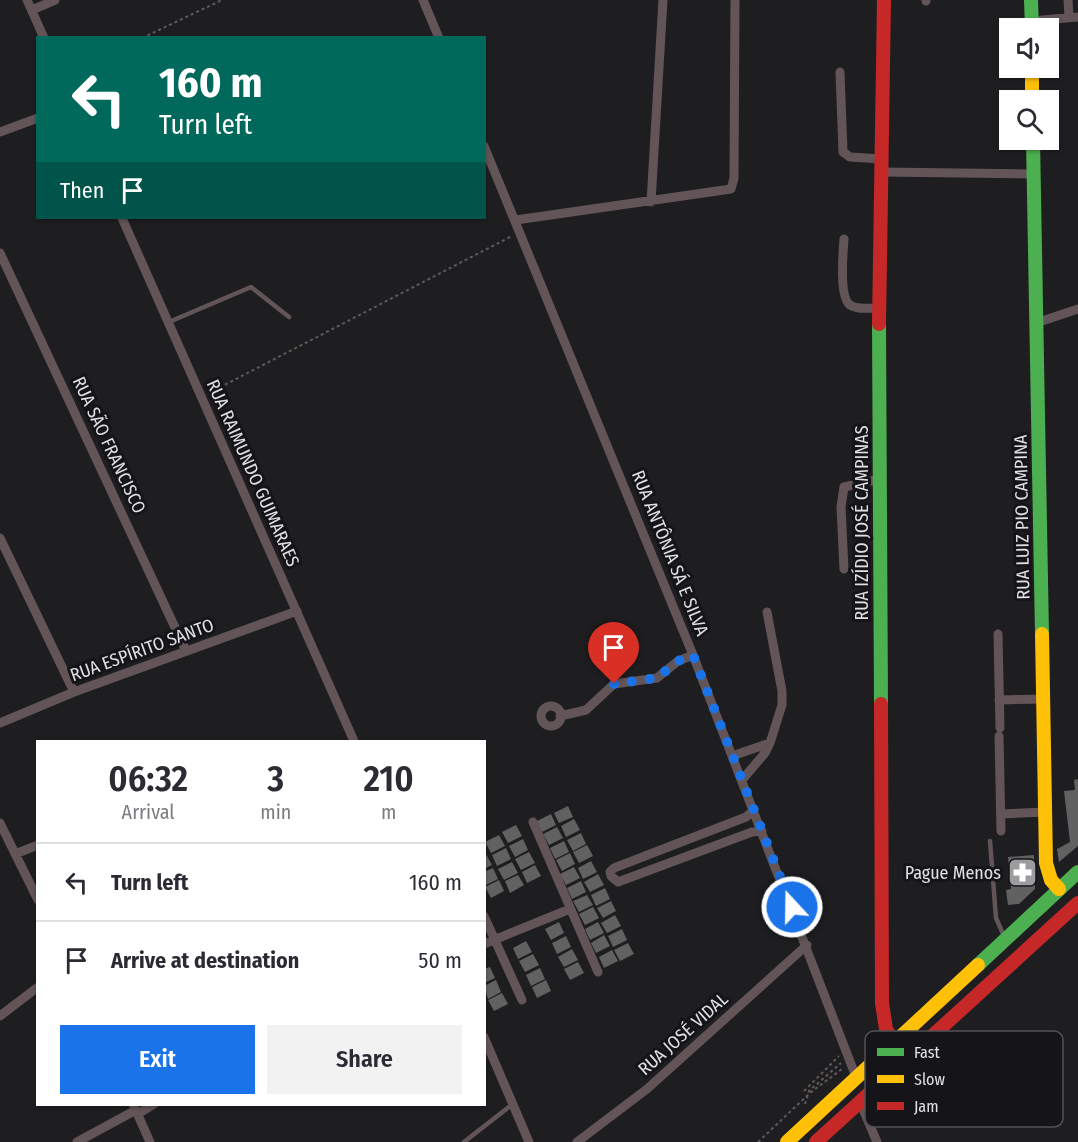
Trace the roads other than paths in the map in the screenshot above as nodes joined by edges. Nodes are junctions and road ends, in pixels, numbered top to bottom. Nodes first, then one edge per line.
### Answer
1 (27, 0) edge
2 (55, 0) edge
3 (423, 0) edge
4 (663, 0) edge
5 (735, 0) edge
6 (884, 0) edge
7 (1031, 0) edge
8 (1068, 0) edge
9 (32, 10) junction
10 (1031, 18) edge
11 (1074, 18) edge
12 (1059, 20) edge
13 (43, 36) edge
14 (438, 36) edge
15 (840, 72) dead end
16 (36, 119) edge
17 (0, 132) edge
18 (1032, 150) edge
19 (486, 151) edge
20 (882, 166) junction
21 (1033, 174) junction
22 (651, 202) junction
23 (122, 219) edge
24 (516, 220) junction
25 (844, 239) dead end
26 (0, 253) edge
27 (879, 308) junction
28 (1078, 309) edge
29 (289, 318) dead end
30 (169, 322) junction
31 (1036, 323) junction
32 (880, 479) junction
33 (0, 538) edge
34 (844, 569) dead end
35 (297, 611) junction
36 (767, 612) dead end
37 (998, 634) dead end
38 (186, 651) junction
39 (693, 655) junction
40 (74, 692) junction
41 (1044, 699) junction
42 (999, 700) junction
43 (560, 716) dead end
44 (0, 723) edge
45 (354, 740) edge
46 (770, 743) junction
47 (732, 756) junction
48 (742, 780) junction
49 (754, 810) junction
50 (1046, 812) junction
51 (1001, 814) junction
52 (533, 822) dead end
53 (0, 823) edge
54 (721, 826) junction
55 (762, 831) junction
56 (1001, 831) dead end
57 (728, 841) junction
58 (990, 841) dead end
59 (36, 846) edge
60 (664, 848) junction
61 (15, 854) junction
62 (670, 863) junction
63 (1078, 872) edge
64 (1059, 889) junction
65 (36, 896) edge
66 (1078, 903) edge
67 (570, 909) junction
68 (486, 920) edge
69 (1005, 938) junction
70 (495, 940) junction
71 (486, 943) edge
72 (807, 945) junction
73 (598, 972) dead end
74 (36, 989) edge
75 (522, 1000) dead end
76 (0, 1016) edge
77 (886, 1031) edge
78 (907, 1031) edge
79 (938, 1031) edge
80 (486, 1041) edge
81 (865, 1069) edge
82 (856, 1077) junction
83 (865, 1097) edge
84 (860, 1102) junction
85 (514, 1103) junction
86 (136, 1109) edge
87 (865, 1114) edge
88 (871, 1127) edge
89 (77, 1142) edge
90 (150, 1142) edge
91 (464, 1142) edge
92 (529, 1142) edge
93 (577, 1142) edge
94 (787, 1142) edge
95 (816, 1142) edge
96 (877, 1142) edge

1 - 9 street
2 - 9 street
3 - 14 street
4 - 22 street
5 - 22 street
6 - 20 main road, RUA IZÍDIO JOSÉ CAMPINAS
7 - 10 main road
8 - 11 street
9 - 13 street
11 - 12 street
15 - 20 street
16 - 17 street
18 - 21 main road, RUA LUIZ PIO CAMPINA
19 - 24 street, RUA ANTÔNIA SÁ E SILVA
20 - 21 street
20 - 27 main road, RUA IZÍDIO JOSÉ CAMPINAS
21 - 31 main road, RUA LUIZ PIO CAMPINA
22 - 24 street
23 - 30 street, RUA RAIMUNDO GUIMARAES
24 - 39 street, RUA ANTÔNIA SÁ E SILVA
25 - 27 street
26 - 38 street, RUA SÃO FRANCISCO
27 - 32 main road, RUA IZÍDIO JOSÉ CAMPINAS
28 - 31 street
29 - 30 lane
30 - 35 street, RUA RAIMUNDO GUIMARAES
31 - 41 main road, RUA LUIZ PIO CAMPINA
32 - 34 street
32 - 77 main road, RUA IZÍDIO JOSÉ CAMPINAS
33 - 40 street
35 - 38 street, RUA ESPÍRITO SANTO
35 - 45 street, RUA RAIMUNDO GUIMARAES
36 - 46 street
37 - 42 street
38 - 40 street, RUA ESPÍRITO SANTO
39 - 43 street
39 - 47 street, RUA ANTÔNIA SÁ E SILVA
40 - 44 street, RUA ESPÍRITO SANTO
41 - 42 street
41 - 50 main road, RUA LUIZ PIO CAMPINA
42 - 51 street
46 - 47 street
46 - 48 street
47 - 48 street, RUA ANTÔNIA SÁ E SILVA
48 - 49 street, RUA ANTÔNIA SÁ E SILVA
49 - 54 street
49 - 55 street, RUA ANTÔNIA SÁ E SILVA
50 - 51 street
50 - 64 main road, RUA LUIZ PIO CAMPINA
51 - 56 street
52 - 67 street
53 - 61 street
54 - 57 street
54 - 60 street
55 - 57 street
55 - 72 street, RUA ANTÔNIA SÁ E SILVA
57 - 62 street
58 - 69 lane
59 - 61 street
60 - 62 street
60 - 62 street
61 - 65 street
63 - 64 main road
64 - 69 main road
66 - 79 main road
67 - 70 street
67 - 73 street
68 - 70 street
69 - 78 main road
70 - 71 street
70 - 75 street
72 - 82 street, RUA ANTÔNIA SÁ E SILVA
72 - 93 street, RUA JOSÉ VIDAL
74 - 76 street
80 - 85 street
81 - 82 main road
82 - 94 main road
83 - 84 main road
84 - 87 street
84 - 95 main road
85 - 91 lane
85 - 92 street
86 - 89 street
86 - 90 street
88 - 96 street

